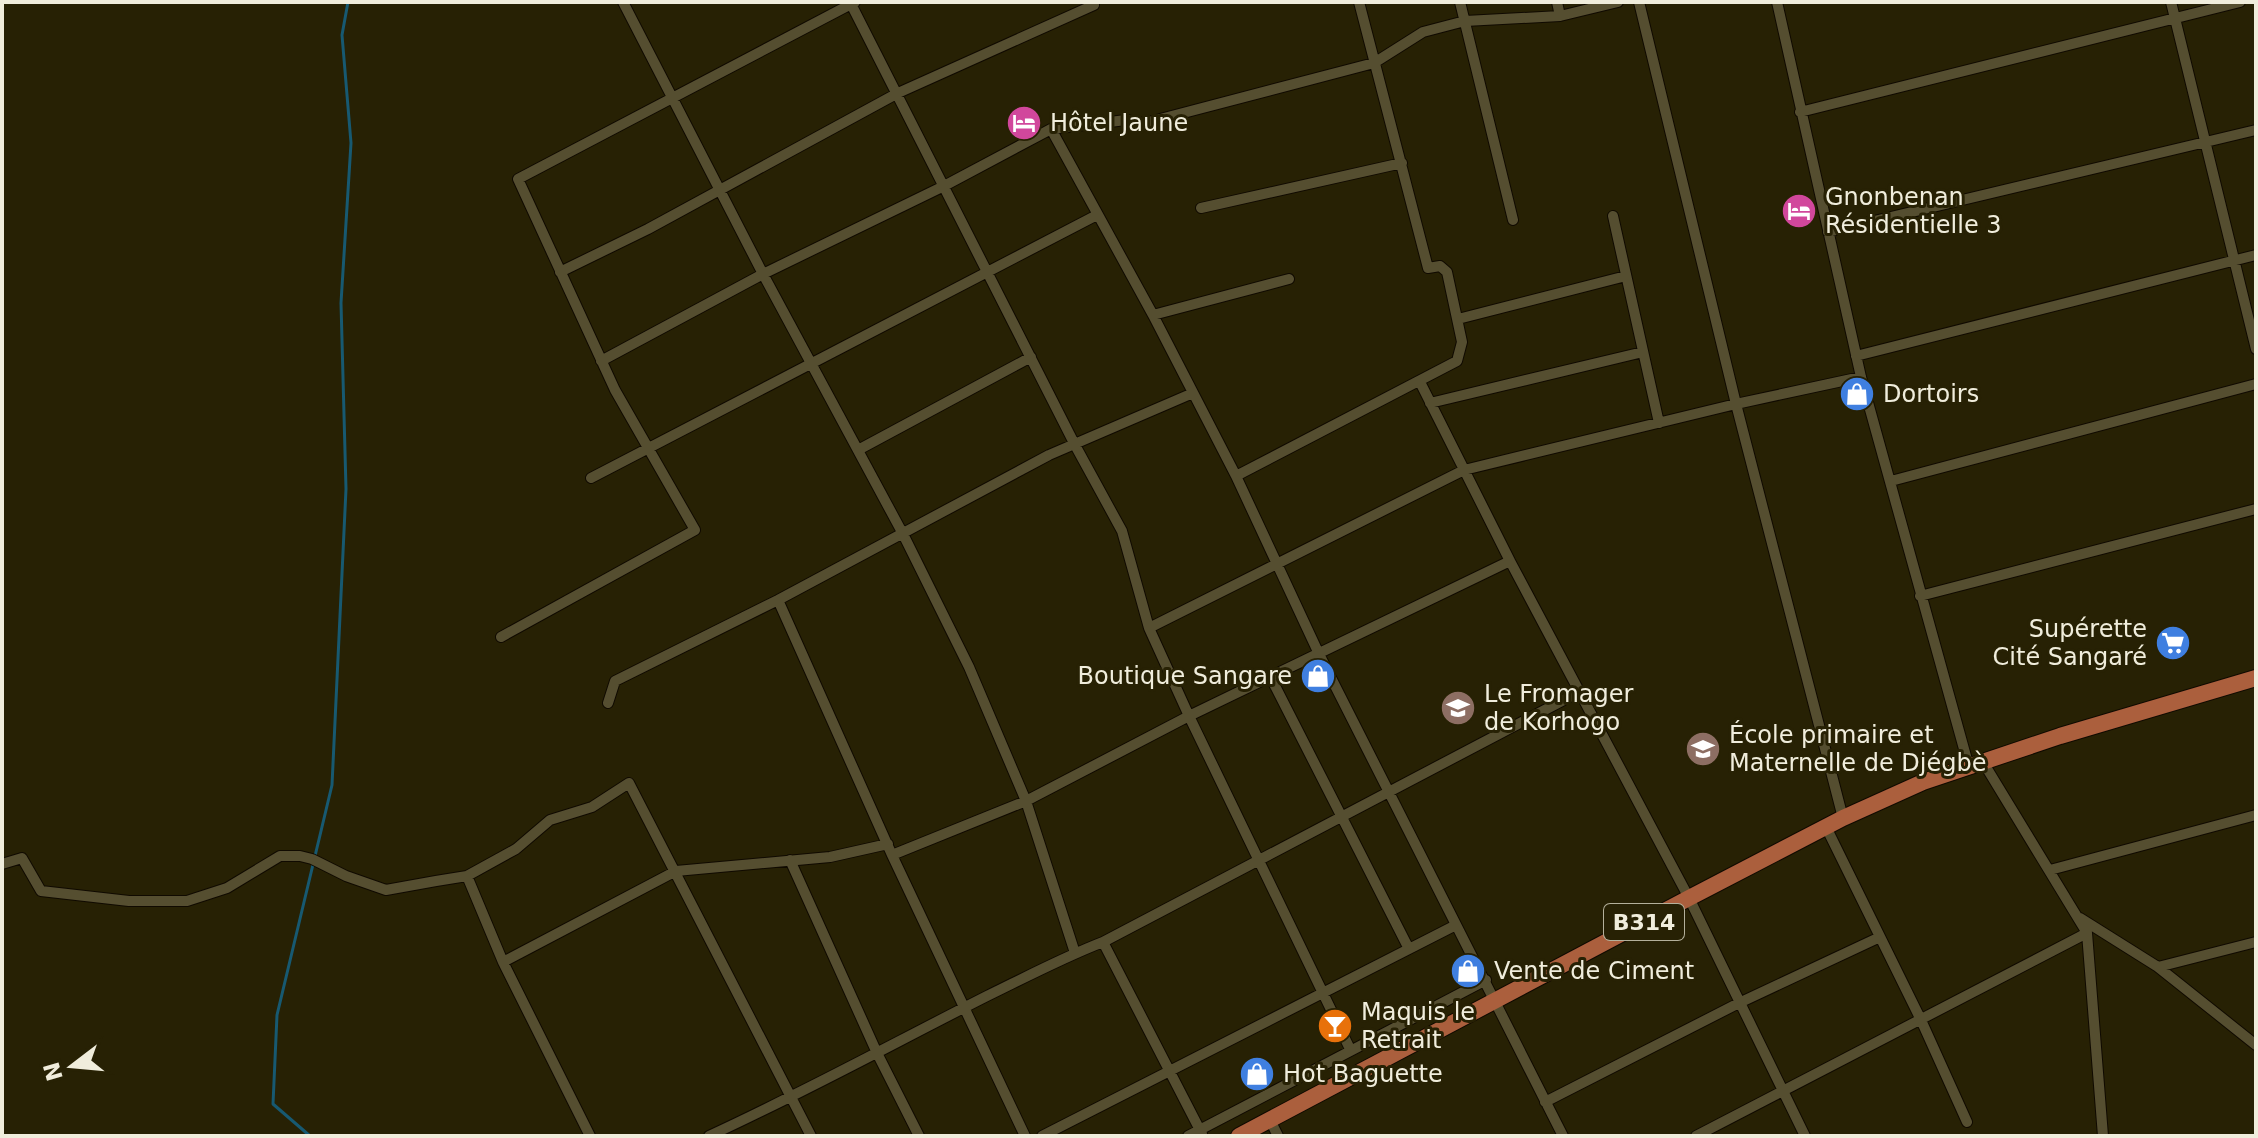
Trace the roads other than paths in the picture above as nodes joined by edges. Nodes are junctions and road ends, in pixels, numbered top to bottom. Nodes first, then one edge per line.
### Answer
1 (1359, 2) edge
2 (1460, 2) edge
3 (1557, 2) edge
4 (1618, 2) edge
5 (1639, 2) edge
6 (1777, 2) edge
7 (2171, 2) edge
8 (2240, 2) edge
9 (627, 3) edge
10 (852, 3) edge
11 (1094, 5) dead end
12 (1560, 16) junction
13 (2176, 20) junction
14 (1465, 21) junction
15 (1374, 63) junction
16 (898, 93) junction
17 (672, 99) junction
18 (1800, 112) junction
19 (1051, 129) junction
20 (2256, 130) edge
21 (2207, 143) junction
22 (1402, 163) junction
23 (944, 186) junction
24 (720, 191) junction
25 (1201, 208) dead end
26 (1097, 215) junction
27 (1613, 216) dead end
28 (1513, 220) dead end
29 (1828, 232) junction
30 (2256, 255) edge
31 (2234, 261) junction
32 (987, 271) junction
33 (560, 272) junction
34 (763, 274) junction
35 (1626, 276) junction
36 (1289, 279) dead end
37 (1153, 315) junction
38 (1458, 319) junction
39 (2256, 349) edge
40 (1643, 352) junction
41 (1856, 356) junction
42 (1031, 357) junction
43 (601, 361) junction
44 (811, 363) junction
45 (1861, 377) junction
46 (1420, 382) junction
47 (2256, 384) edge
48 (1193, 393) junction
49 (1430, 403) junction
50 (1736, 404) junction
51 (1659, 423) junction
52 (1075, 445) junction
53 (647, 449) junction
54 (858, 450) junction
55 (1464, 470) junction
56 (1236, 476) junction
57 (591, 478) dead end
58 (1891, 481) junction
59 (2256, 509) edge
60 (903, 534) junction
61 (1510, 561) junction
62 (1276, 563) junction
63 (1920, 596) junction
64 (778, 600) junction
65 (1149, 628) junction
66 (501, 637) dead end
67 (1319, 654) junction
68 (1271, 678) junction
69 (2256, 678) edge
70 (1579, 692) junction
71 (608, 703) dead end
72 (1189, 716) junction
73 (1976, 764) junction
74 (1391, 791) junction
75 (1026, 801) junction
76 (2256, 815) edge
77 (1342, 817) junction
78 (1843, 818) junction
79 (1826, 827) junction
80 (888, 844) junction
81 (892, 855) junction
82 (1260, 859) junction
83 (790, 860) junction
84 (2, 864) edge
85 (2050, 870) junction
86 (676, 871) junction
87 (467, 876) junction
88 (1689, 898) junction
89 (2080, 918) junction
90 (1456, 925) junction
91 (2087, 933) junction
92 (1880, 937) junction
93 (1103, 942) junction
94 (2256, 942) edge
95 (1409, 949) junction
96 (1075, 953) junction
97 (503, 962) junction
98 (2158, 967) junction
99 (1486, 980) junction
100 (1323, 994) junction
101 (1495, 1001) junction
102 (1739, 1003) junction
103 (963, 1008) junction
104 (1921, 1020) junction
105 (2256, 1045) edge
106 (1350, 1049) junction
107 (877, 1053) junction
108 (1170, 1072) junction
109 (1781, 1090) junction
110 (792, 1098) junction
111 (1545, 1102) junction
112 (1270, 1120) junction
113 (1967, 1122) dead end
114 (1201, 1133) edge
115 (590, 1136) edge
116 (709, 1136) edge
117 (811, 1136) edge
118 (919, 1136) edge
119 (1025, 1136) edge
120 (1042, 1136) edge
121 (1188, 1136) edge
122 (1239, 1136) edge
123 (1278, 1136) edge
124 (1563, 1136) edge
125 (1696, 1136) edge
126 (1805, 1136) edge
127 (2103, 1136) edge

1 - 15 street
2 - 14 street
3 - 12 street
4 - 12 street
5 - 50 street
6 - 18 street
7 - 13 street
8 - 13 street
9 - 17 street
10 - 16 street
10 - 17 street
11 - 16 street
12 - 14 street
13 - 18 street
13 - 21 street
14 - 15 street
14 - 28 street
15 - 19 street
15 - 22 street
16 - 23 street
16 - 24 street
17 - 24 street
17 - 33 street
18 - 29 street
19 - 23 street
19 - 26 street
20 - 21 street
21 - 29 street
21 - 31 street
22 - 25 street
22 - 38 street
23 - 32 street
23 - 34 street
24 - 33 street
24 - 34 street
26 - 32 street
26 - 37 street
27 - 35 street
29 - 41 street
30 - 31 street
31 - 39 street
31 - 41 street
32 - 42 street
32 - 44 street
33 - 43 street
34 - 43 street
34 - 44 street
35 - 38 street
35 - 40 street
36 - 37 street
37 - 48 street
38 - 46 street
40 - 49 street
40 - 51 street
41 - 45 street
42 - 52 street
42 - 54 street
43 - 53 street
44 - 53 street
44 - 54 street
45 - 50 street
45 - 58 street
46 - 49 street
46 - 56 street
47 - 58 street
48 - 52 street
48 - 56 street
49 - 55 street
50 - 51 street
50 - 78 street
51 - 55 street
52 - 60 street
52 - 65 street
53 - 57 street
53 - 66 street
54 - 60 street
55 - 61 street
55 - 62 street
56 - 62 street
58 - 63 street
59 - 63 street
60 - 64 street
60 - 75 street
61 - 67 street
61 - 70 street
62 - 65 street
62 - 67 street
63 - 73 street
64 - 71 street
64 - 80 street
65 - 72 street
67 - 68 street
67 - 74 street
68 - 72 street
68 - 77 street
69 - 73 main road, B314
70 - 74 street
70 - 88 street
72 - 75 street
72 - 82 street
73 - 78 main road, B314
73 - 85 street
74 - 77 street
74 - 90 street
75 - 81 street
75 - 96 street
76 - 85 street
77 - 82 street
77 - 95 street
78 - 79 main road, B314
79 - 88 main road, B314
79 - 92 street
80 - 81 street
80 - 83 street
81 - 103 street
82 - 93 street
82 - 100 street
83 - 86 street
83 - 107 street
84 - 87 street
85 - 89 street
86 - 87 street
86 - 97 street
86 - 110 street
87 - 97 street
88 - 101 main road, B314
88 - 102 street
89 - 91 street
89 - 98 street
90 - 95 street
90 - 99 street
91 - 104 street
91 - 127 street
92 - 102 street
92 - 104 street
93 - 96 street
93 - 108 street
94 - 98 street
95 - 100 street
96 - 103 street
97 - 115 street
98 - 105 street
99 - 101 street
99 - 106 street
100 - 106 street
100 - 108 street
101 - 111 street
101 - 112 main road, B314
102 - 109 street
102 - 111 street
103 - 107 street
103 - 119 street
104 - 109 street
104 - 113 street
106 - 114 street
107 - 110 street
107 - 118 street
108 - 114 street
108 - 120 street
109 - 125 street
109 - 126 street
110 - 116 street
110 - 117 street
111 - 124 street
112 - 122 main road, B314
112 - 123 street
114 - 121 street

